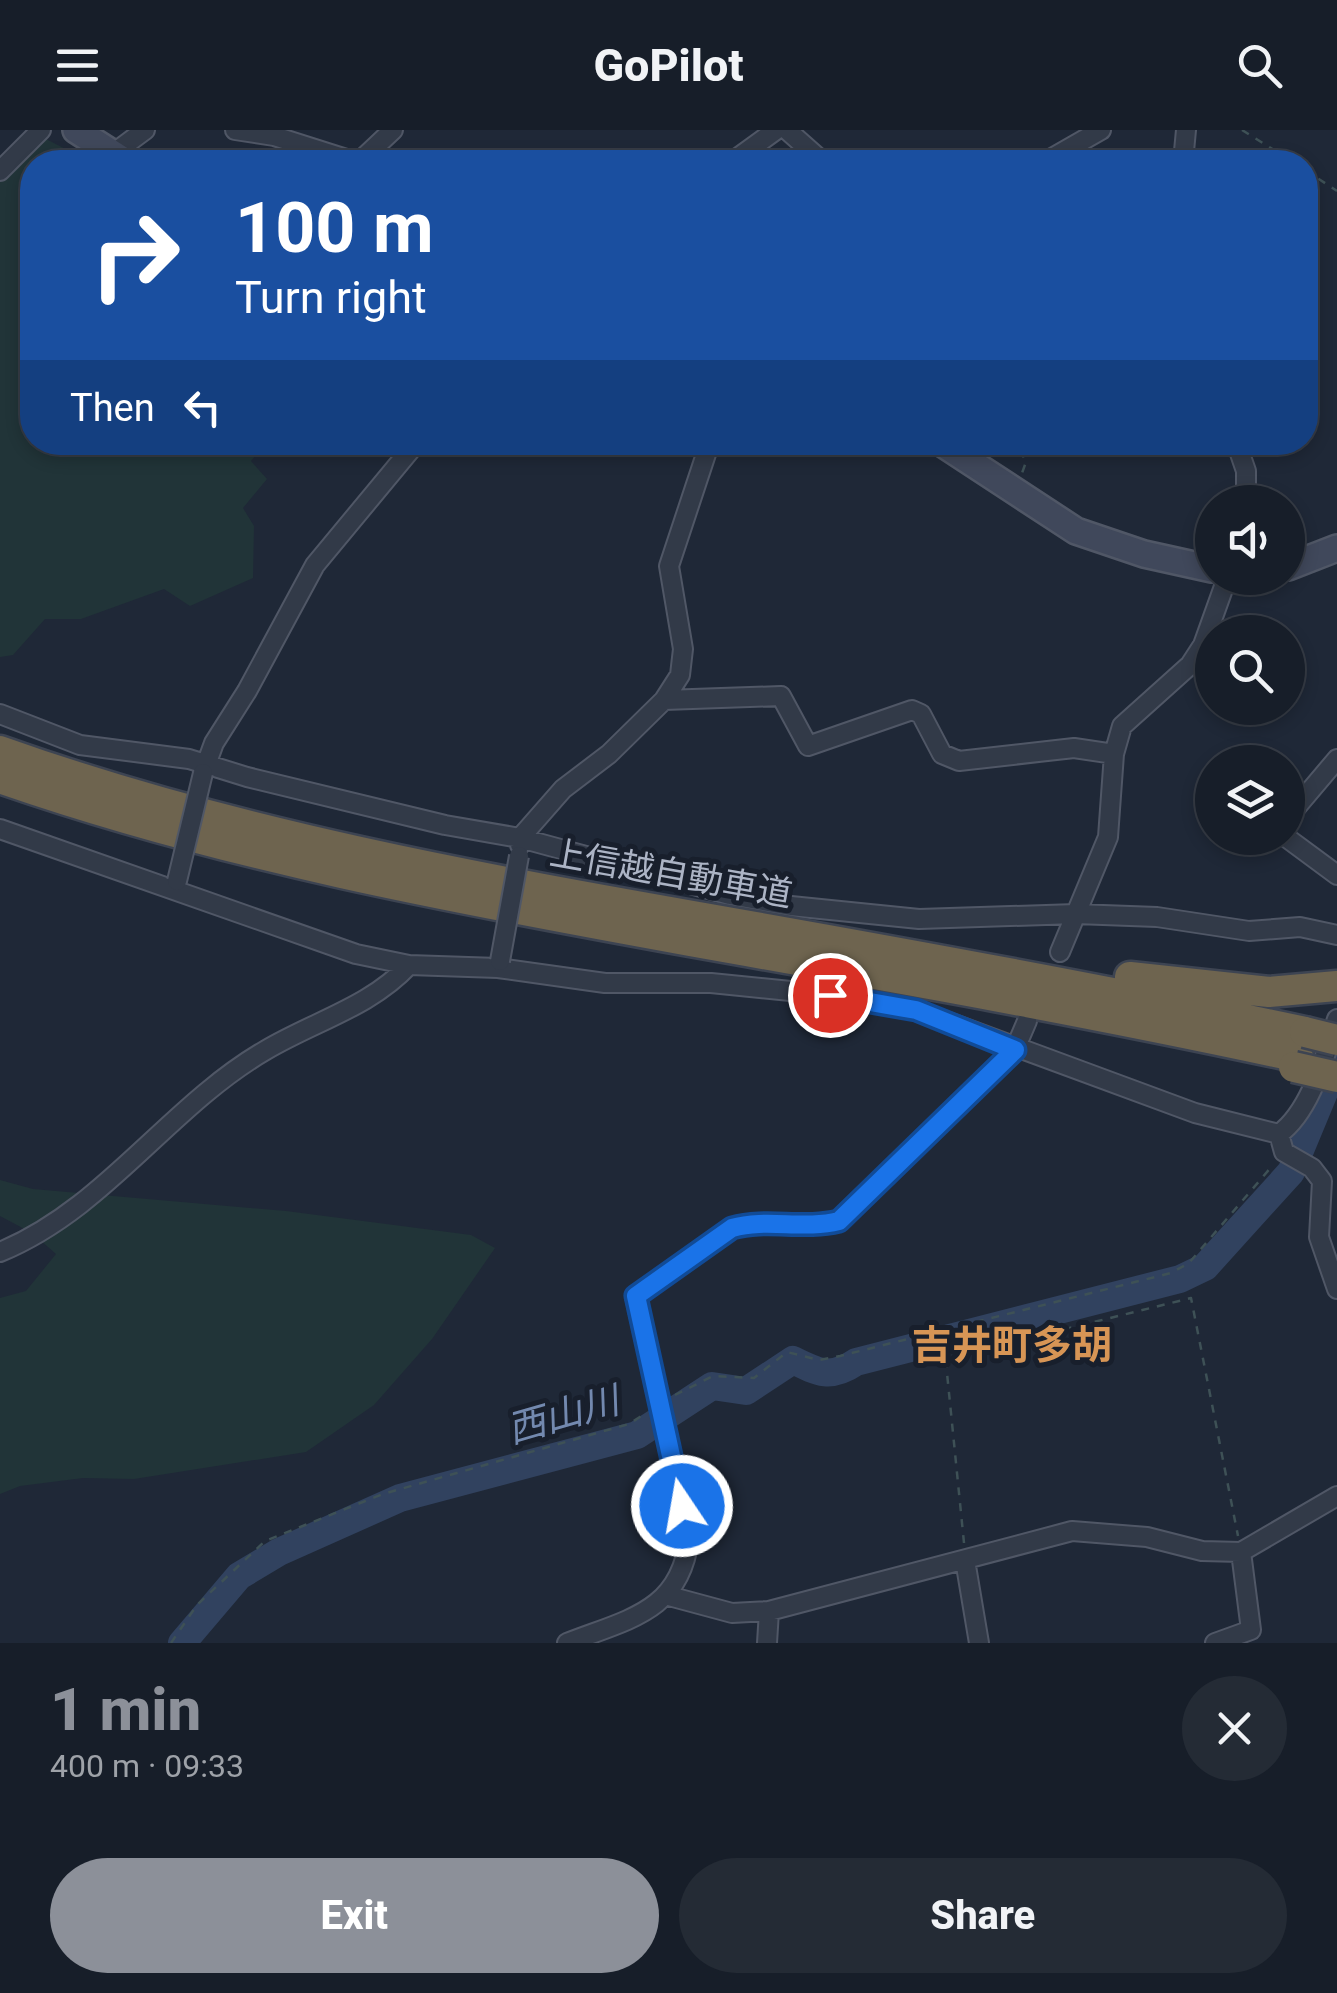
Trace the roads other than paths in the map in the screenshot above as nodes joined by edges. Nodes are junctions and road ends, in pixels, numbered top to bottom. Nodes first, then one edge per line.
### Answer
1 (42, 130) edge
2 (76, 130) edge
3 (145, 130) edge
4 (236, 130) edge
5 (392, 130) edge
6 (776, 130) edge
7 (787, 130) edge
8 (1100, 130) edge
9 (22, 150) edge
10 (107, 150) edge
11 (127, 150) edge
12 (319, 150) edge
13 (371, 150) edge
14 (748, 150) edge
15 (810, 150) edge
16 (1066, 150) edge
17 (20, 151) edge
18 (0, 171) edge
19 (407, 455) edge
20 (705, 455) edge
21 (959, 455) edge
22 (1240, 455) edge
23 (1246, 485) edge
24 (1336, 551) edge
25 (1305, 561) edge
26 (1195, 564) edge
27 (1220, 595) edge
28 (664, 700) junction
29 (0, 714) edge
30 (0, 752) edge
31 (1114, 754) junction
32 (1337, 759) edge
33 (205, 770) junction
34 (0, 778) edge
35 (1305, 796) edge
36 (0, 830) edge
37 (520, 847) junction
38 (1305, 851) edge
39 (1337, 876) edge
40 (175, 885) junction
41 (1076, 914) junction
42 (1337, 935) edge
43 (839, 942) junction
44 (1060, 952) dead end
45 (499, 964) junction
46 (409, 965) junction
47 (1337, 986) edge
48 (1337, 1018) edge
49 (1026, 1022) dead end
50 (1337, 1040) edge
51 (1015, 1050) junction
52 (1299, 1052) junction
53 (1337, 1066) edge
54 (1337, 1077) edge
55 (1282, 1143) junction
56 (0, 1252) edge
57 (1337, 1289) edge
58 (1337, 1496) edge
59 (1241, 1552) junction
60 (966, 1560) junction
61 (669, 1596) junction
62 (769, 1611) junction
63 (567, 1643) edge
64 (767, 1643) edge
65 (979, 1643) edge
66 (1215, 1643) edge

1 - 9 street
2 - 10 street
3 - 11 street
4 - 12 street
5 - 13 street
6 - 14 street
7 - 15 street
8 - 16 street
17 - 18 street
19 - 33 street
20 - 28 street
21 - 26 street
22 - 23 street
24 - 25 street
27 - 31 street
28 - 31 street
28 - 37 street
29 - 33 street
30 - 43 highway, 上信越自動車道
31 - 41 street
32 - 35 street
33 - 37 street
33 - 40 street, bridge
34 - 52 highway, 上信越自動車道
36 - 40 street
37 - 41 street
37 - 45 street, bridge
38 - 39 street
40 - 46 street
41 - 42 street
41 - 44 street
43 - 47 highway
43 - 52 highway, 上信越自動車道
45 - 46 street
45 - 51 street
46 - 56 street
48 - 55 street
49 - 51 street
50 - 52 highway, 上信越自動車道, bridge
51 - 55 street
51 - 61 street
52 - 53 highway, 上信越自動車道
52 - 54 highway, bridge
55 - 57 street
58 - 59 street
59 - 60 street
59 - 66 street
60 - 62 street
60 - 65 street
61 - 62 street
61 - 63 street
62 - 64 street

